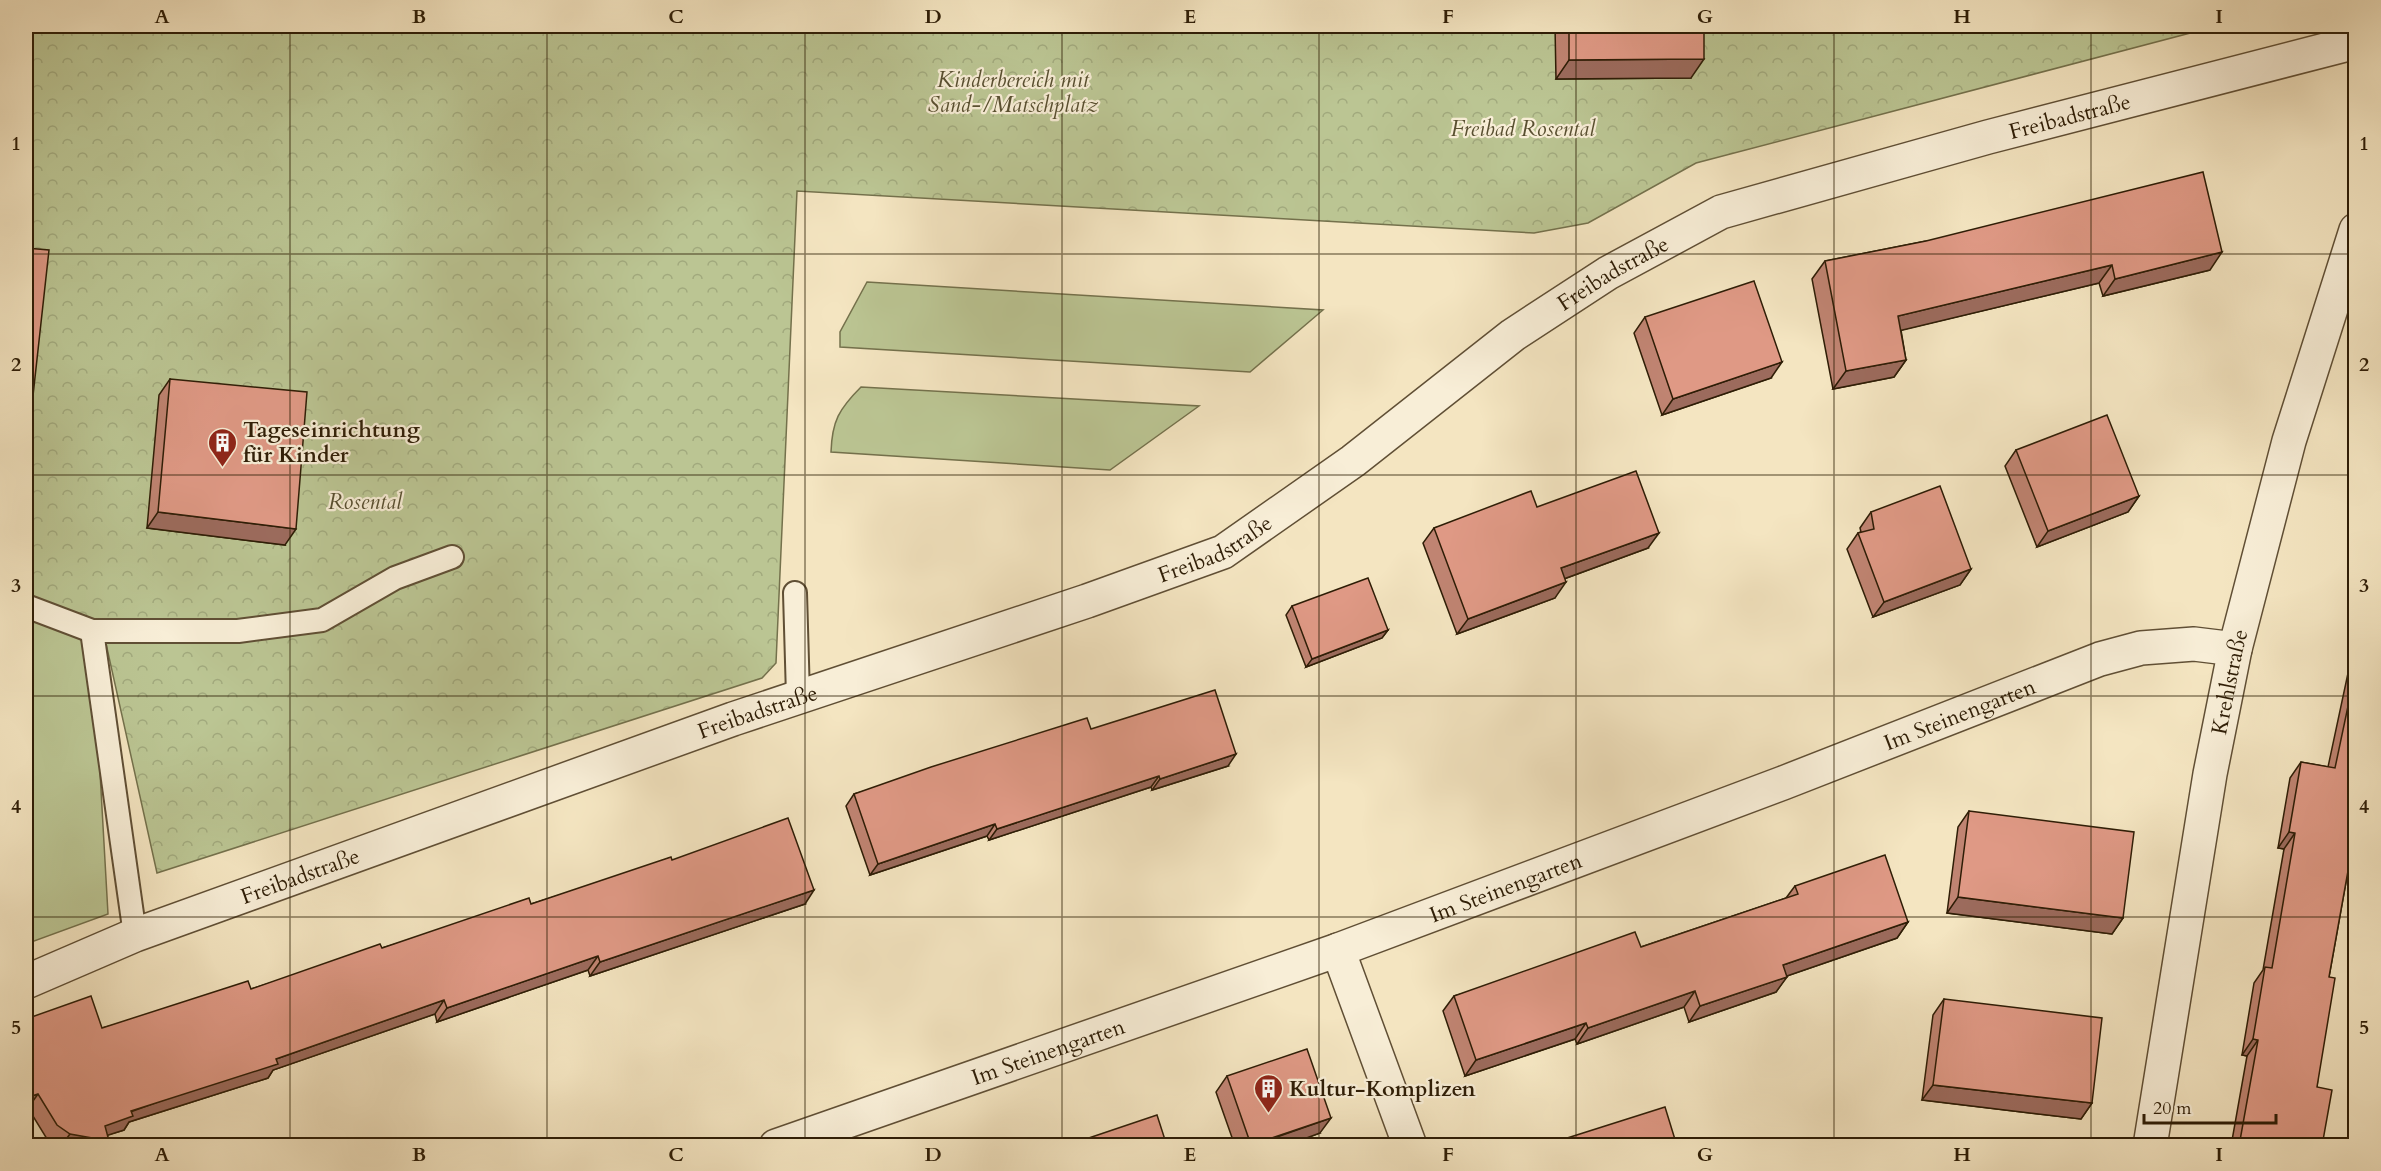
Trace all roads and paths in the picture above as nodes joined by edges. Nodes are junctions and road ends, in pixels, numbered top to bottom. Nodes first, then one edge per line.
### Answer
1 (2355, 42) edge
2 (2355, 230) edge
3 (452, 557) dead end
4 (795, 593) dead end
5 (26, 606) edge
6 (92, 631) junction
7 (2235, 649) junction
8 (798, 696) junction
9 (135, 935) junction
10 (1338, 950) junction
11 (26, 982) edge
12 (776, 1146) edge
13 (1410, 1146) edge
14 (2150, 1146) edge

1 - 8 street, Freibadstraße
2 - 7 street, Krehlstraße
3 - 6 lane
4 - 8 lane
5 - 6 lane
6 - 9 lane
7 - 10 street, Im Steinengarten
7 - 14 street, Krehlstraße
8 - 9 street, Freibadstraße
9 - 11 street, Freibadstraße
10 - 12 street, Im Steinengarten
10 - 13 street

